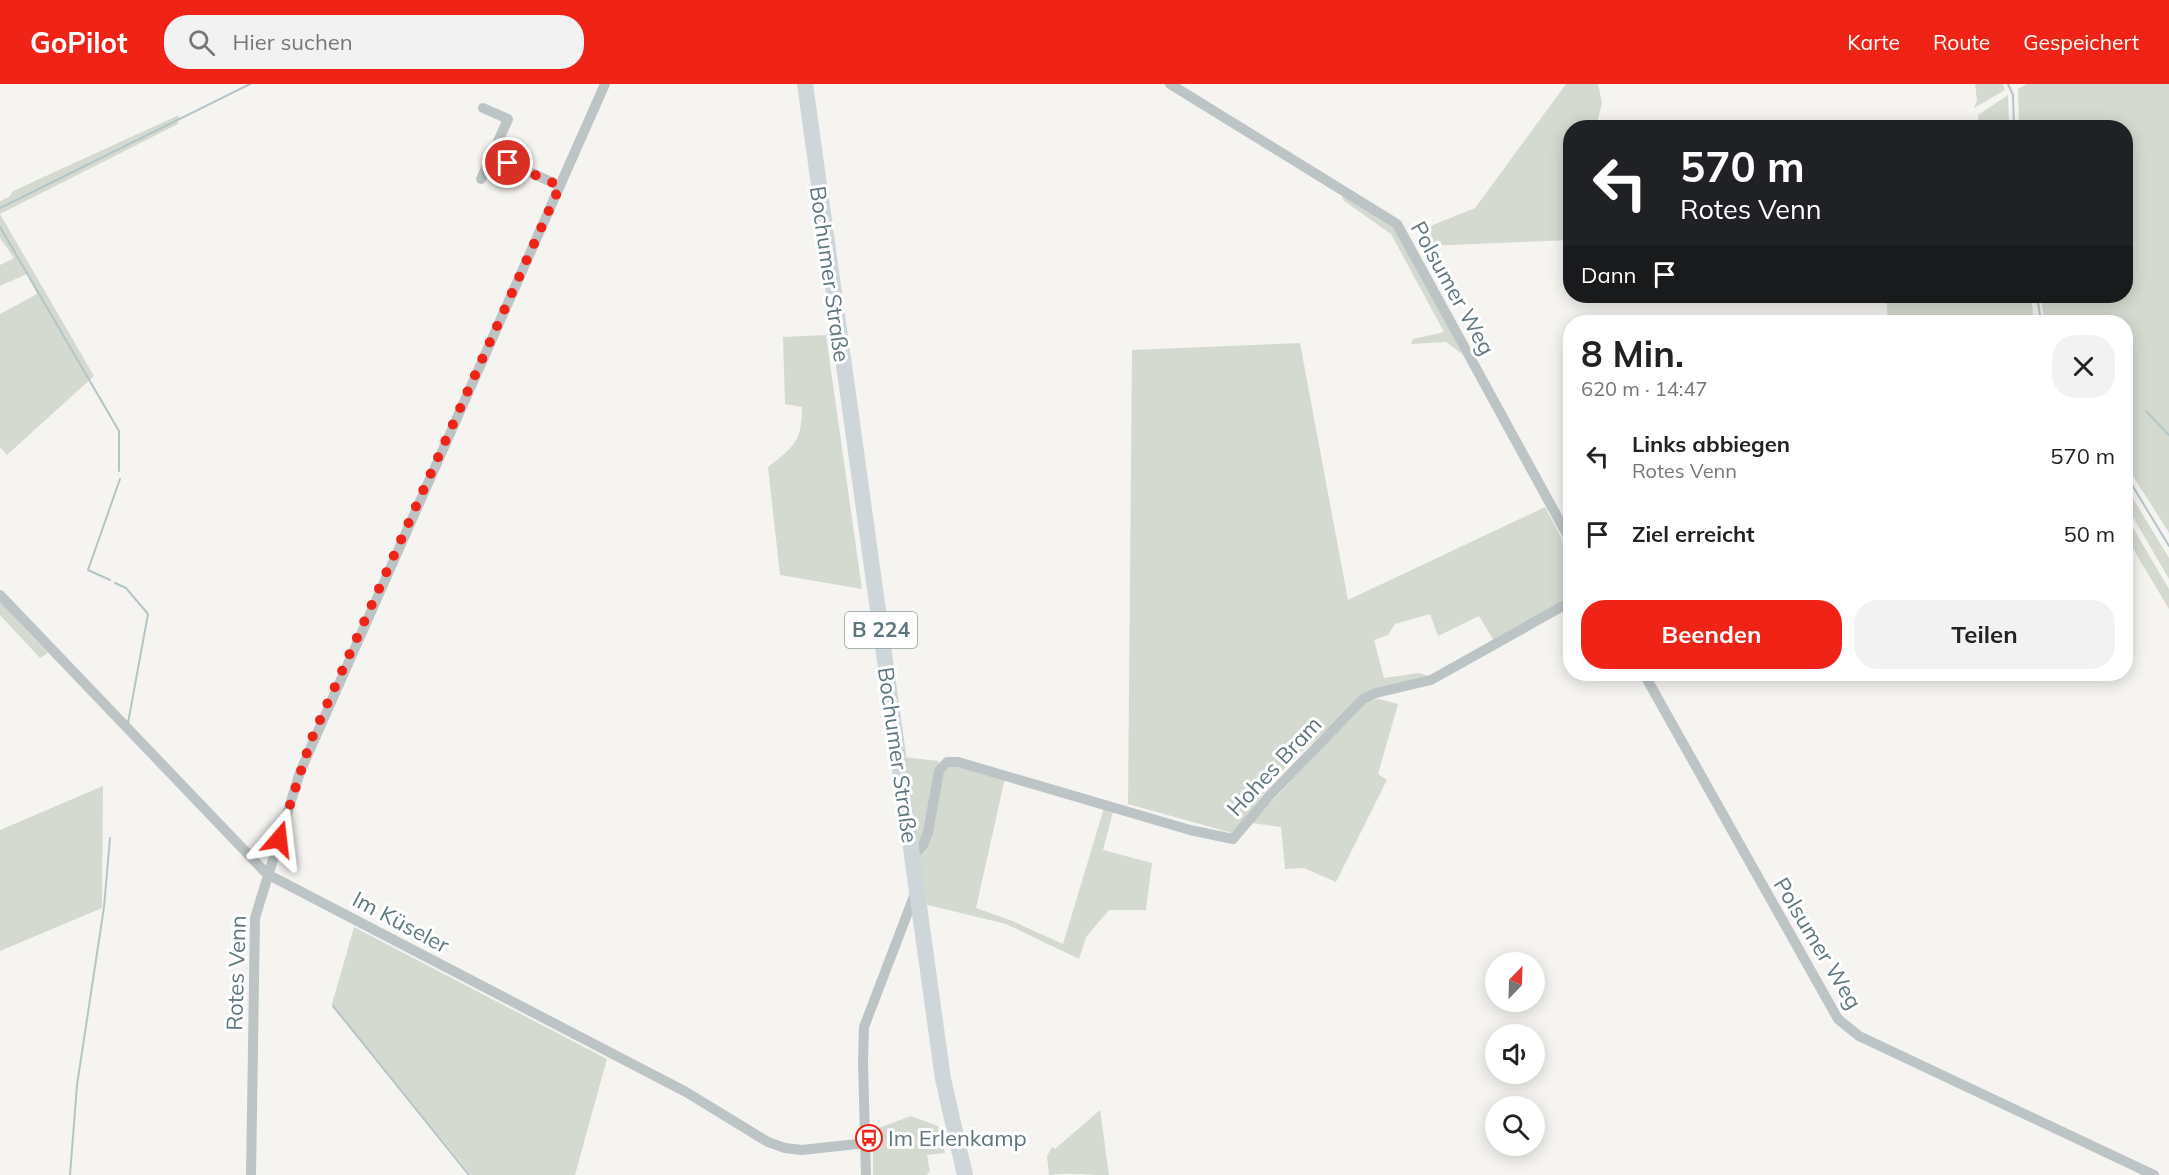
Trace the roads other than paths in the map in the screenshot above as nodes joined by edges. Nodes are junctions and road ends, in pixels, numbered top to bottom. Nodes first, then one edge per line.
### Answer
1 (605, 84) edge
2 (805, 84) edge
3 (1170, 84) edge
4 (483, 108) dead end
5 (492, 155) junction
6 (481, 179) dead end
7 (560, 186) junction
8 (1563, 527) edge
9 (0, 595) edge
10 (1563, 607) edge
11 (1648, 681) edge
12 (912, 857) junction
13 (267, 874) junction
14 (916, 891) junction
15 (866, 1143) junction
16 (250, 1175) edge
17 (866, 1175) edge
18 (965, 1175) edge
19 (2154, 1175) edge

1 - 7 street, Rotes Venn
2 - 12 main road, Bochumer Straße / B 224
3 - 8 street, Polsumer Weg
4 - 5 street
5 - 6 street
5 - 7 street
7 - 13 street, Rotes Venn
9 - 13 street, Im Küseler
10 - 12 street, Hohes Bram
11 - 19 street, Polsumer Weg
12 - 14 main road, Bochumer Straße / B 224
13 - 15 street, Im Küseler
13 - 16 street, Rotes Venn
14 - 15 street
14 - 18 main road, Bochumer Straße / B 224
15 - 17 street

